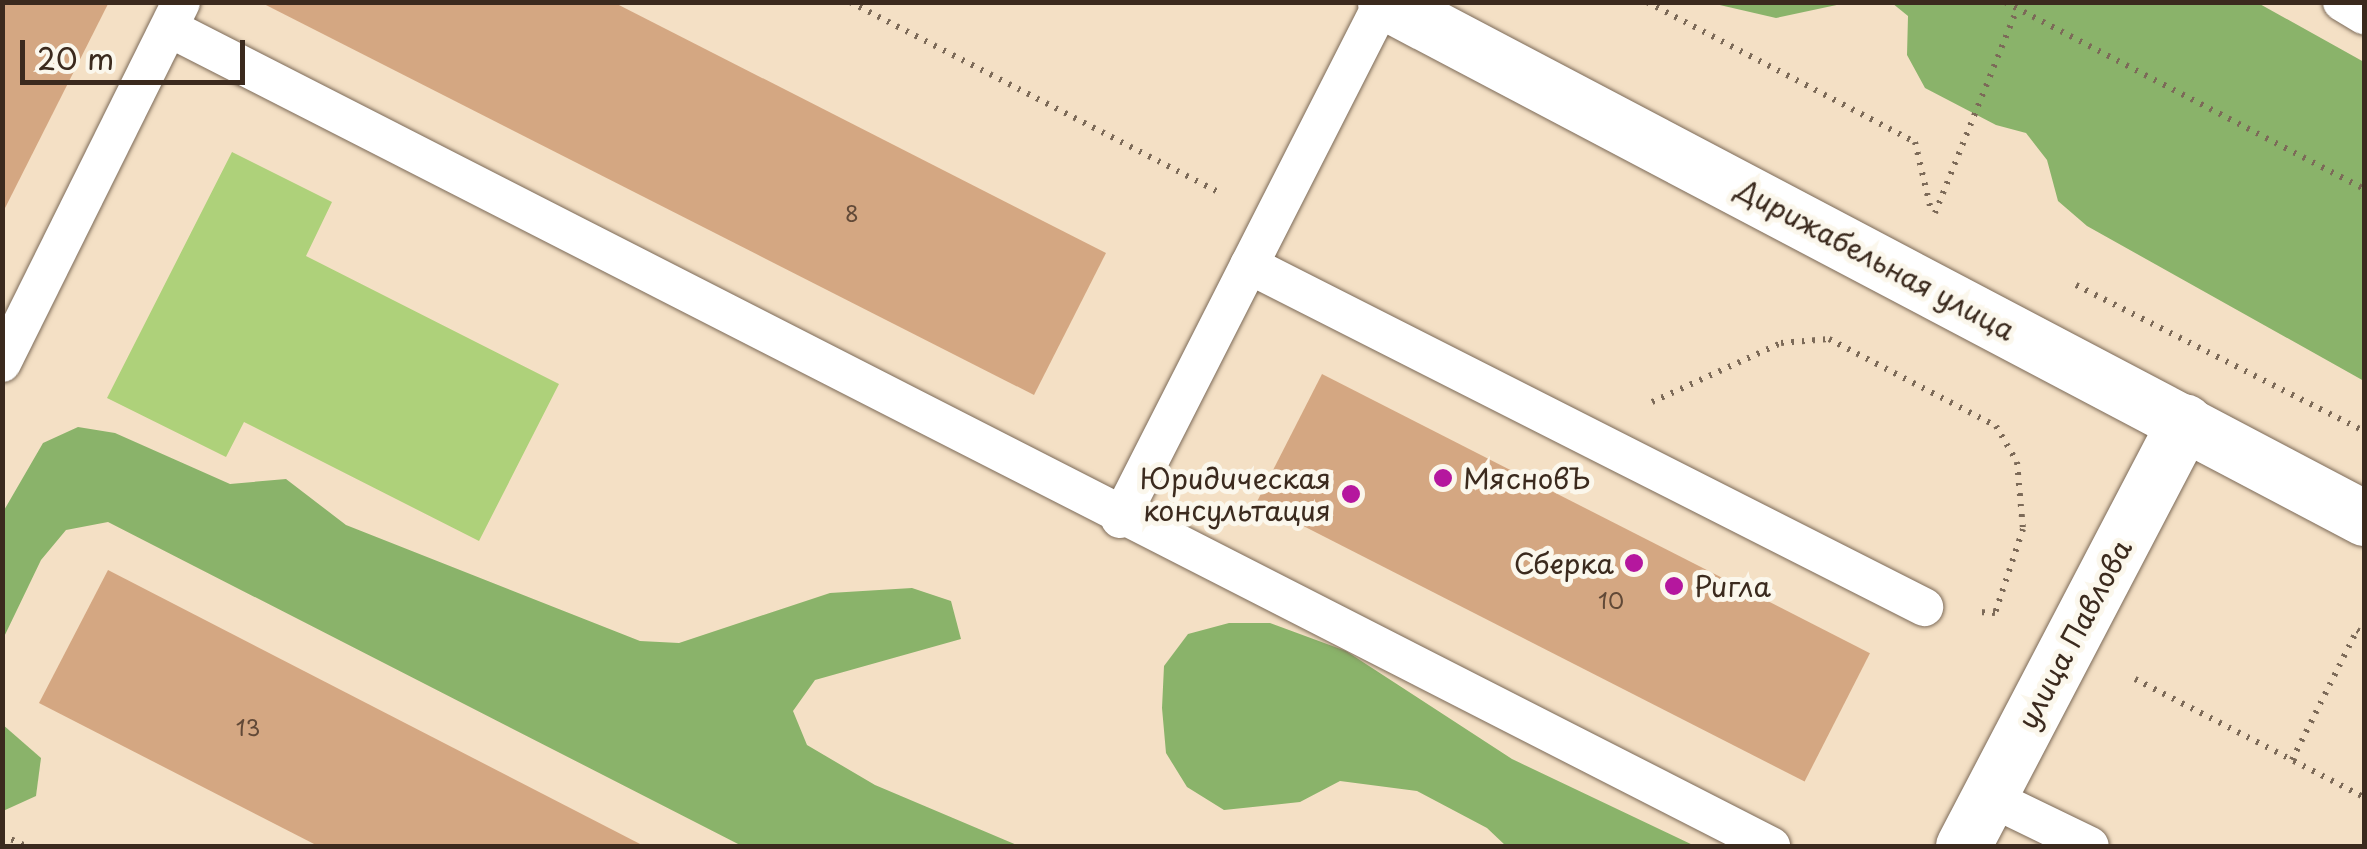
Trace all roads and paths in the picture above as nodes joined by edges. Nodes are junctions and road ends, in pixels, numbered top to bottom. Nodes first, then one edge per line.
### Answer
1 (850, 2) edge
2 (1384, 2) edge
3 (1646, 2) edge
4 (2006, 2) edge
5 (2342, 2) edge
6 (2018, 9) junction
7 (2364, 14) edge
8 (175, 15) edge
9 (2364, 189) edge
10 (1931, 211) junction
11 (1272, 220) junction
12 (1949, 220) dead end
13 (1249, 265) junction
14 (2071, 282) dead end
15 (2, 363) edge
16 (2185, 422) junction
17 (2364, 432) edge
18 (1582, 433) junction
19 (2364, 518) edge
20 (1120, 519) junction
21 (1924, 606) dead end
22 (1995, 613) dead end
23 (2364, 634) edge
24 (2135, 679) dead end
25 (2292, 760) junction
26 (1989, 797) junction
27 (2364, 797) edge
28 (2, 835) edge
29 (26, 846) edge
30 (1771, 846) edge
31 (1963, 846) edge
32 (2090, 846) edge

1 - 11 path
2 - 11 lane
2 - 16 main road, Дирижабельная улица
3 - 10 path
4 - 6 path
5 - 7 lane
6 - 9 path
6 - 10 path
8 - 15 lane
8 - 20 lane
10 - 12 path
11 - 13 lane
13 - 18 lane
13 - 20 lane
14 - 17 path
16 - 19 main road, Дирижабельная улица
16 - 26 main road, улица Павлова
18 - 21 lane
18 - 22 path
20 - 30 lane
23 - 25 path
24 - 25 path
25 - 27 path
26 - 31 main road, улица Павлова
26 - 32 lane
28 - 29 path

